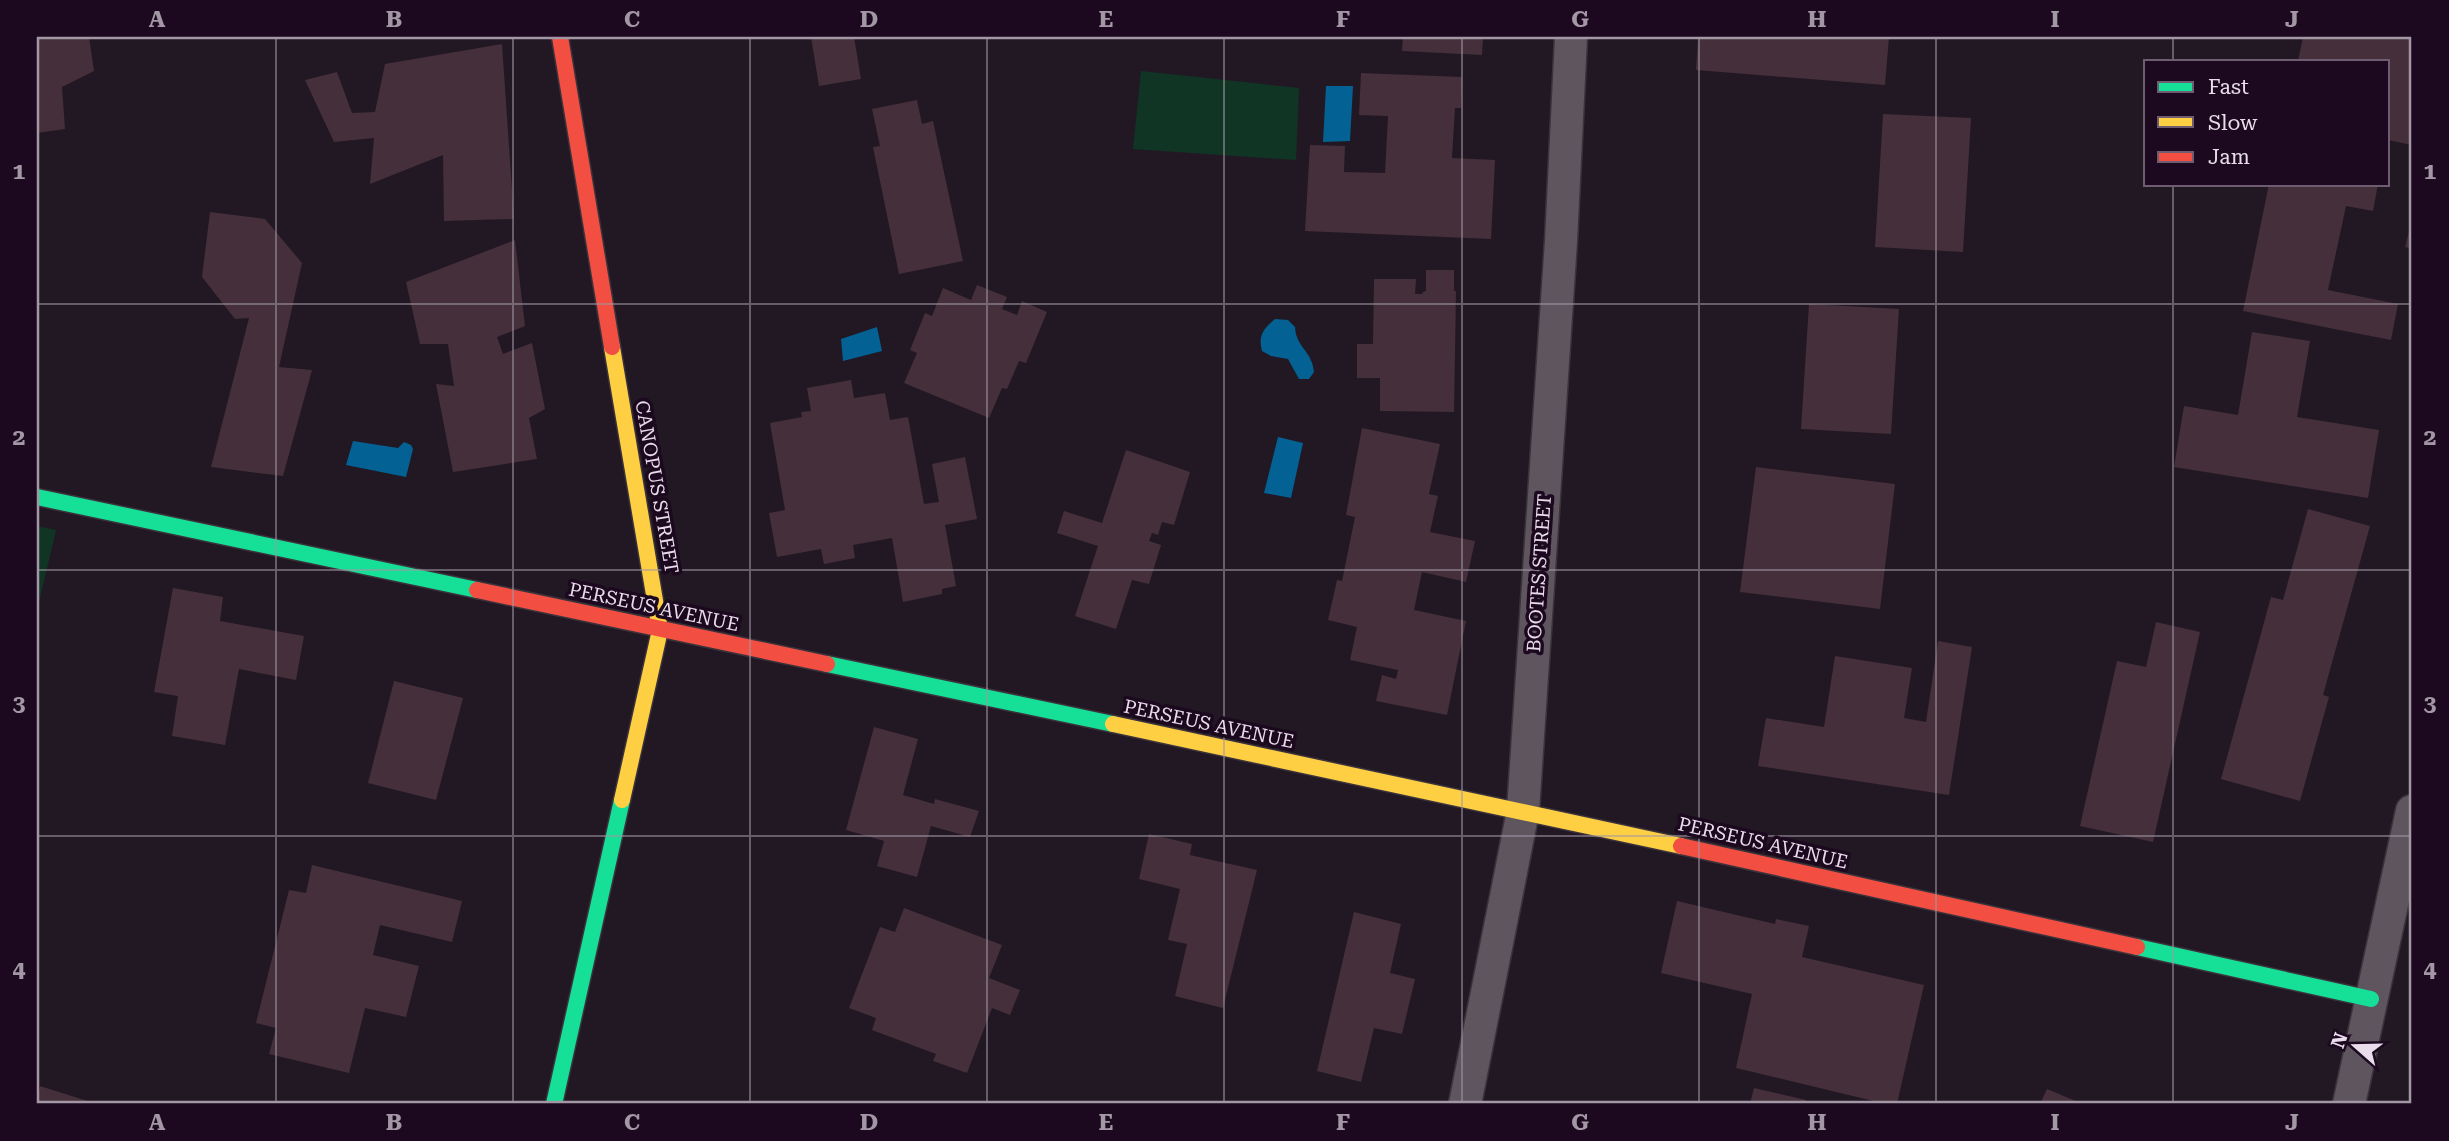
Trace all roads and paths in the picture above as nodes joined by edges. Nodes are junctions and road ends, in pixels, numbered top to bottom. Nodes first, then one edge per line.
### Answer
1 (560, 37) edge
2 (1571, 37) edge
3 (37, 498) edge
4 (660, 630) junction
5 (1523, 811) junction
6 (2412, 811) edge
7 (2371, 999) junction
8 (554, 1104) edge
9 (1465, 1104) edge
10 (2349, 1104) edge

1 - 4 street, CANOPUS STREET
2 - 5 street, BOOTES STREET
3 - 4 street, PERSEUS AVENUE
4 - 5 street, PERSEUS AVENUE
4 - 8 street, CANOPUS STREET
5 - 7 street, PERSEUS AVENUE
5 - 9 street, BOOTES STREET
6 - 7 street
7 - 10 street

